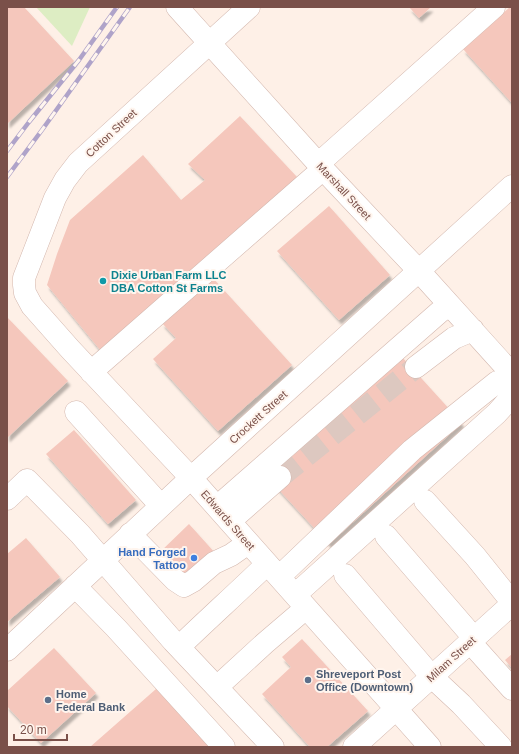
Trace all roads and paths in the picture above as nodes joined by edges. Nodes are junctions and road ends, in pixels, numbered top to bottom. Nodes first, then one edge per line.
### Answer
1 (177, 7) edge
2 (249, 7) edge
3 (494, 7) edge
4 (210, 43) junction
5 (321, 166) junction
6 (512, 186) edge
7 (419, 271) junction
8 (25, 293) joint
9 (452, 308) junction
10 (473, 330) junction
11 (416, 367) tunnel mouth
12 (91, 372) junction
13 (512, 374) edge
14 (512, 384) edge
15 (512, 396) edge
16 (76, 412) dead end
17 (191, 478) junction
18 (280, 478) tunnel mouth
19 (7, 499) edge
20 (424, 501) dead end
21 (161, 506) junction
22 (223, 514) junction
23 (130, 534) junction
24 (386, 536) dead end
25 (248, 543) junction
26 (103, 560) junction
27 (273, 570) junction
28 (345, 575) dead end
29 (75, 586) junction
30 (300, 602) junction
31 (512, 603) edge
32 (472, 640) junction
33 (179, 647) junction
34 (7, 650) edge
35 (432, 677) junction
36 (216, 687) junction
37 (512, 689) edge
38 (396, 709) junction
39 (224, 747) edge
40 (273, 747) edge
41 (354, 747) edge
42 (430, 747) edge
43 (501, 747) edge

1 - 4 street, Marshall Street
2 - 4 street, Cotton Street
3 - 5 street
4 - 5 street, Marshall Street
4 - 8 street, Cotton Street
5 - 7 street, Marshall Street
5 - 12 street
6 - 7 street, Crockett Street
7 - 9 street, Marshall Street
7 - 17 street, Crockett Street
8 - 12 street, Edwards Street
9 - 10 street, Marshall Street
9 - 22 street
10 - 11 street
10 - 13 street, Marshall Street
12 - 17 street, Edwards Street
14 - 27 street
15 - 30 street
16 - 21 street
17 - 21 street, Crockett Street
17 - 22 street, Edwards Street
18 - 22 street
19 - 26 street
20 - 31 street
21 - 23 street, Crockett Street
22 - 25 street, Edwards Street
23 - 25 street
23 - 26 street, Crockett Street
24 - 32 street
25 - 27 street, Edwards Street
26 - 29 street, Crockett Street
26 - 33 street
27 - 30 street, Edwards Street
27 - 33 street
28 - 35 street
29 - 34 street, Crockett Street
29 - 39 street
30 - 36 street
30 - 38 street, Edwards Street
31 - 32 street, Milam Street
32 - 35 street, Milam Street
32 - 37 street
33 - 36 street
35 - 38 street, Milam Street
35 - 43 street
36 - 40 street
38 - 41 street, Milam Street
38 - 42 street, Edwards Street

